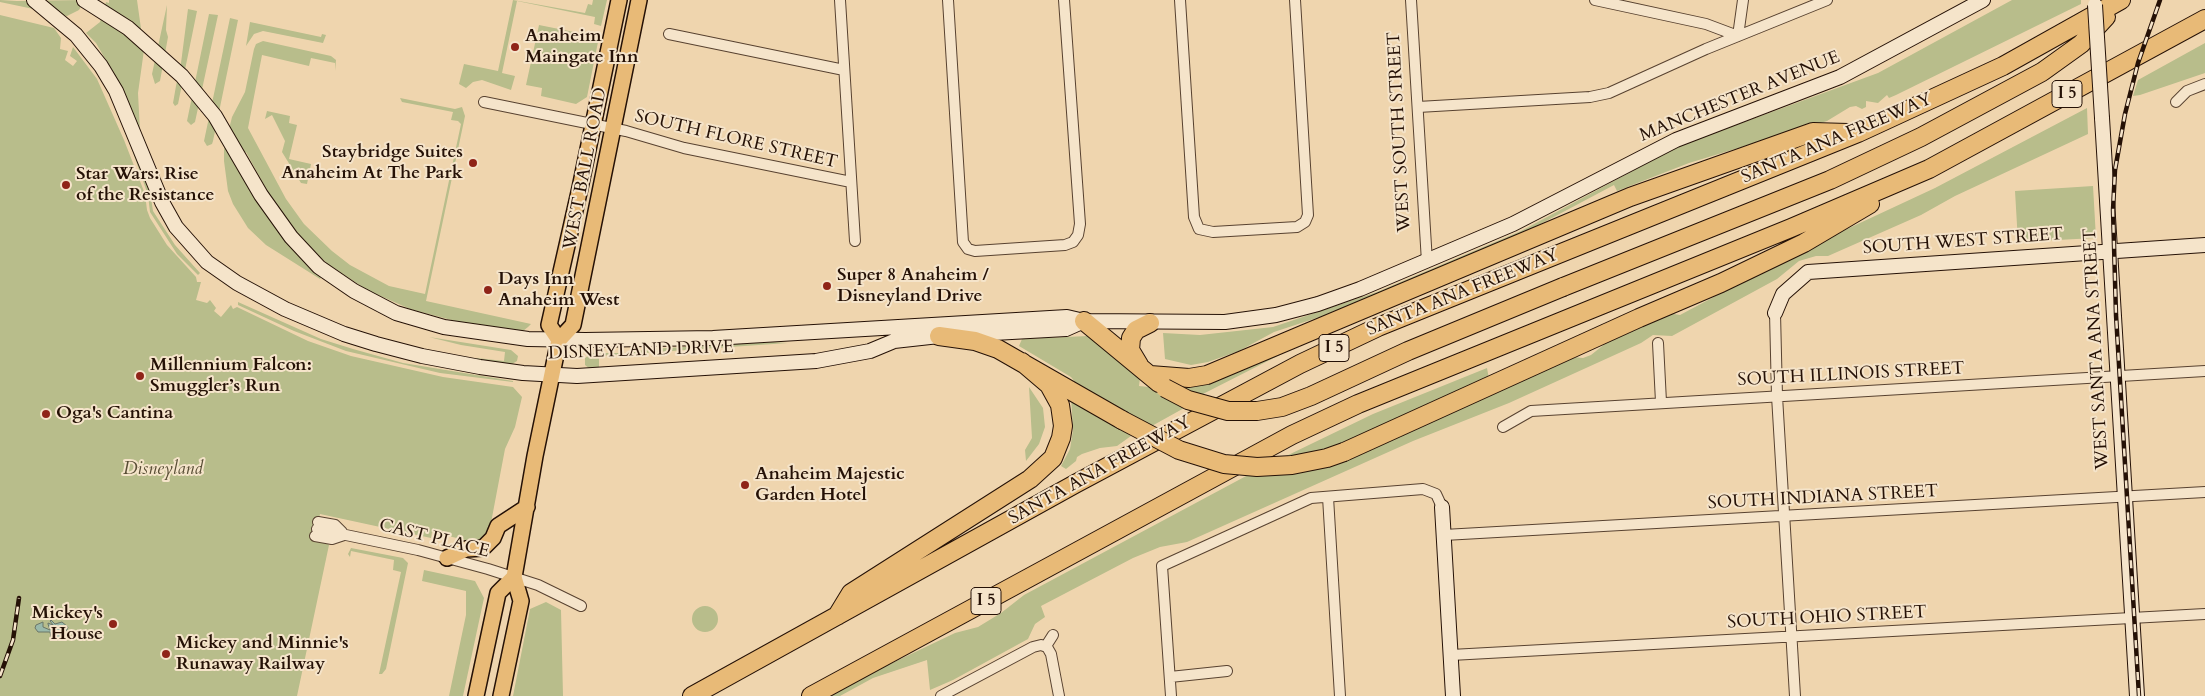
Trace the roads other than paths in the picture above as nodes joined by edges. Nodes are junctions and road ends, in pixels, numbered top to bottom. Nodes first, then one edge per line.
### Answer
1 (34, 0) edge
2 (84, 0) edge
3 (619, 0) edge
4 (640, 0) edge
5 (840, 0) edge
6 (948, 0) edge
7 (1064, 0) edge
8 (1180, 0) edge
9 (1295, 0) edge
10 (1411, 0) edge
11 (1595, 0) edge
12 (1743, 0) edge
13 (1827, 0) edge
14 (1983, 0) edge
15 (2094, 0) edge
16 (2121, 0) edge
17 (2205, 19) edge
18 (669, 34) dead end
19 (1738, 36) junction
20 (844, 70) junction
21 (2205, 84) edge
22 (484, 102) dead end
23 (2176, 102) dead end
24 (1418, 107) junction
25 (593, 125) junction
26 (613, 129) junction
27 (1858, 133) junction
28 (1928, 169) junction
29 (851, 182) junction
30 (855, 241) dead end
31 (2205, 245) edge
32 (2110, 251) junction
33 (1427, 262) junction
34 (1775, 313) joint
35 (1084, 322) junction
36 (1150, 323) junction
37 (939, 336) junction
38 (559, 340) junction
39 (1658, 343) dead end
40 (1022, 362) junction
41 (2205, 370) edge
42 (1146, 371) junction
43 (553, 375) junction
44 (2117, 375) junction
45 (1777, 396) junction
46 (1661, 402) junction
47 (1503, 426) dead end
48 (2205, 492) edge
49 (2124, 496) junction
50 (1328, 497) junction
51 (527, 507) junction
52 (1442, 507) joint
53 (1784, 517) junction
54 (317, 529) dead end
55 (1444, 535) junction
56 (447, 558) junction
57 (514, 577) junction
58 (581, 606) dead end
59 (2205, 614) edge
60 (836, 618) junction
61 (2132, 619) junction
62 (1053, 635) dead end
63 (1792, 635) junction
64 (1046, 646) junction
65 (1451, 654) junction
66 (1227, 671) dead end
67 (1170, 677) junction
68 (477, 690) edge
69 (502, 693) edge
70 (692, 696) edge
71 (811, 696) edge
72 (941, 696) edge
73 (1059, 696) edge
74 (1171, 696) edge
75 (1340, 696) edge
76 (1453, 696) edge
77 (1795, 696) edge
78 (2137, 696) edge

1 - 43 main road, DISNEYLAND DRIVE
2 - 38 main road, DISNEYLAND DRIVE
3 - 25 main road, WEST BALL ROAD
4 - 26 main road, WEST BALL ROAD
5 - 20 street
6 - 7 street
8 - 9 street
10 - 24 street, WEST SOUTH STREET
11 - 19 street
12 - 19 street
13 - 19 street
14 - 33 main road, MANCHESTER AVENUE
15 - 32 main road, WEST SANTA ANA STREET, bridge
16 - 27 highway, SANTA ANA FREEWAY / I 5
16 - 42 highway, bridge
17 - 28 highway, I 5
18 - 20 street
19 - 24 street
20 - 29 street
21 - 23 street
22 - 25 street, SOUTH FLORE STREET
24 - 33 street, WEST SOUTH STREET
25 - 26 street, SOUTH FLORE STREET
25 - 38 main road, WEST BALL ROAD
26 - 29 street, SOUTH FLORE STREET
26 - 38 main road, WEST BALL ROAD
27 - 42 highway
27 - 60 highway, SANTA ANA FREEWAY / I 5
28 - 40 highway, bridge
28 - 71 highway, I 5
29 - 30 street
31 - 32 main road, SOUTH WEST STREET
32 - 34 main road, SOUTH WEST STREET
32 - 44 main road, WEST SANTA ANA STREET
33 - 36 main road, DISNEYLAND DRIVE
34 - 45 street
35 - 36 main road, DISNEYLAND DRIVE
35 - 37 main road, DISNEYLAND DRIVE
35 - 38 main road, DISNEYLAND DRIVE
35 - 42 highway
36 - 42 highway
37 - 40 highway
37 - 43 main road, DISNEYLAND DRIVE
38 - 43 main road
39 - 46 street
40 - 60 highway
41 - 44 street, SOUTH ILLINOIS STREET
43 - 51 main road
44 - 45 street, SOUTH ILLINOIS STREET
44 - 49 main road, WEST SANTA ANA STREET
45 - 46 street, SOUTH ILLINOIS STREET
45 - 53 street
46 - 47 street, SOUTH ILLINOIS STREET
48 - 49 street, SOUTH INDIANA STREET
49 - 53 street, SOUTH INDIANA STREET
49 - 61 main road, WEST SANTA ANA STREET
50 - 52 street
50 - 67 street
50 - 75 street
51 - 56 main road
51 - 57 main road
52 - 55 main road
53 - 55 street, SOUTH INDIANA STREET
53 - 63 street
54 - 56 street, CAST PLACE
55 - 65 main road
56 - 57 street, CAST PLACE
57 - 58 street, CAST PLACE
57 - 68 main road
57 - 69 main road
59 - 61 street, SOUTH OHIO STREET
60 - 70 highway, SANTA ANA FREEWAY / I 5
61 - 63 street, SOUTH OHIO STREET
61 - 78 main road, WEST SANTA ANA STREET
62 - 64 street
63 - 65 street, SOUTH OHIO STREET
63 - 77 street
64 - 72 street
64 - 73 street
65 - 76 main road
66 - 67 street
67 - 74 street

